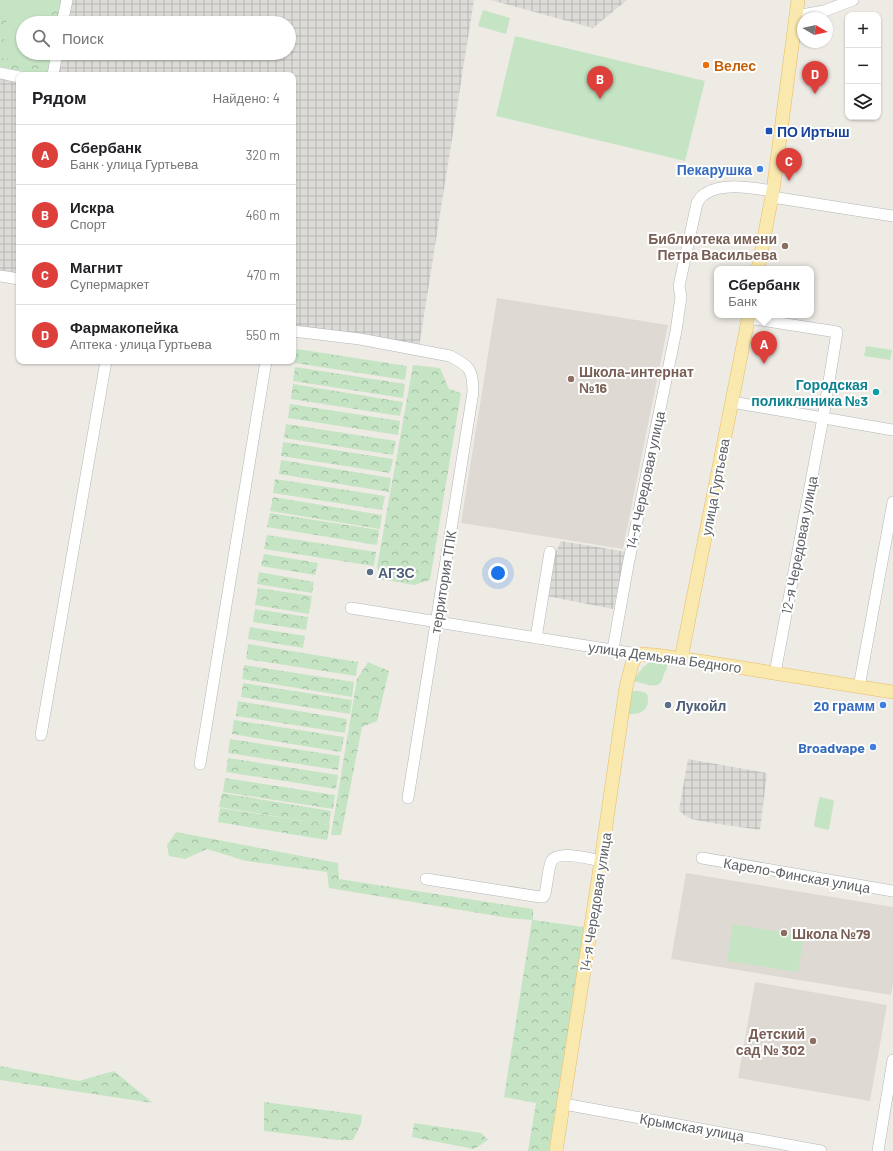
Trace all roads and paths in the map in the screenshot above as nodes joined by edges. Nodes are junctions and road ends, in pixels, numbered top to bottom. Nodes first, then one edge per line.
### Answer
1 (67, 0) edge
2 (798, 0) edge
3 (853, 0) edge
4 (64, 16) edge
5 (796, 16) junction
6 (55, 60) edge
7 (53, 72) edge
8 (0, 73) edge
9 (16, 76) edge
10 (772, 194) junction
11 (893, 216) edge
12 (759, 266) edge
13 (0, 276) edge
14 (16, 279) edge
15 (749, 318) edge
16 (760, 318) edge
17 (296, 331) edge
18 (105, 364) edge
19 (266, 364) edge
20 (732, 402) junction
21 (823, 418) junction
22 (893, 430) edge
23 (893, 502) edge
24 (550, 552) dead end
25 (351, 608) dead end
26 (437, 622) junction
27 (536, 638) junction
28 (613, 649) junction
29 (637, 654) junction
30 (680, 659) junction
31 (775, 673) junction
32 (859, 687) junction
33 (893, 692) edge
34 (41, 735) dead end
35 (200, 764) dead end
36 (408, 798) dead end
37 (702, 858) dead end
38 (601, 861) junction
39 (426, 879) dead end
40 (893, 891) edge
41 (893, 1060) edge
42 (564, 1104) junction
43 (556, 1151) edge
44 (821, 1151) edge
45 (878, 1151) edge

1 - 4 street
2 - 5 main road
3 - 5 street
5 - 10 main road
6 - 7 street
8 - 9 street
10 - 11 street
10 - 12 main road
10 - 28 street, 14-я Чередовая улица
13 - 14 street
15 - 20 main road, улица Гуртьева
16 - 21 street, 12-я Чередовая улица
17 - 26 street, территория ТПК
18 - 34 street
19 - 35 street
20 - 21 street
20 - 30 main road, улица Гуртьева
21 - 22 street
21 - 31 street, 12-я Чередовая улица
23 - 32 street
24 - 27 street
25 - 26 street, улица Демьяна Бедного
26 - 27 street, улица Демьяна Бедного
26 - 36 street, территория ТПК
27 - 28 street, улица Демьяна Бедного
28 - 29 street, улица Демьяна Бедного
29 - 30 main road, улица Демьяна Бедного
29 - 38 main road, 14-я Чередовая улица
30 - 31 main road, улица Демьяна Бедного
31 - 32 main road, улица Демьяна Бедного
32 - 33 main road, улица Демьяна Бедного
37 - 40 street, Карело-Финская улица
38 - 39 street
38 - 42 main road, 14-я Чередовая улица
41 - 45 street
42 - 43 main road, 14-я Чередовая улица
42 - 44 street, Крымская улица

